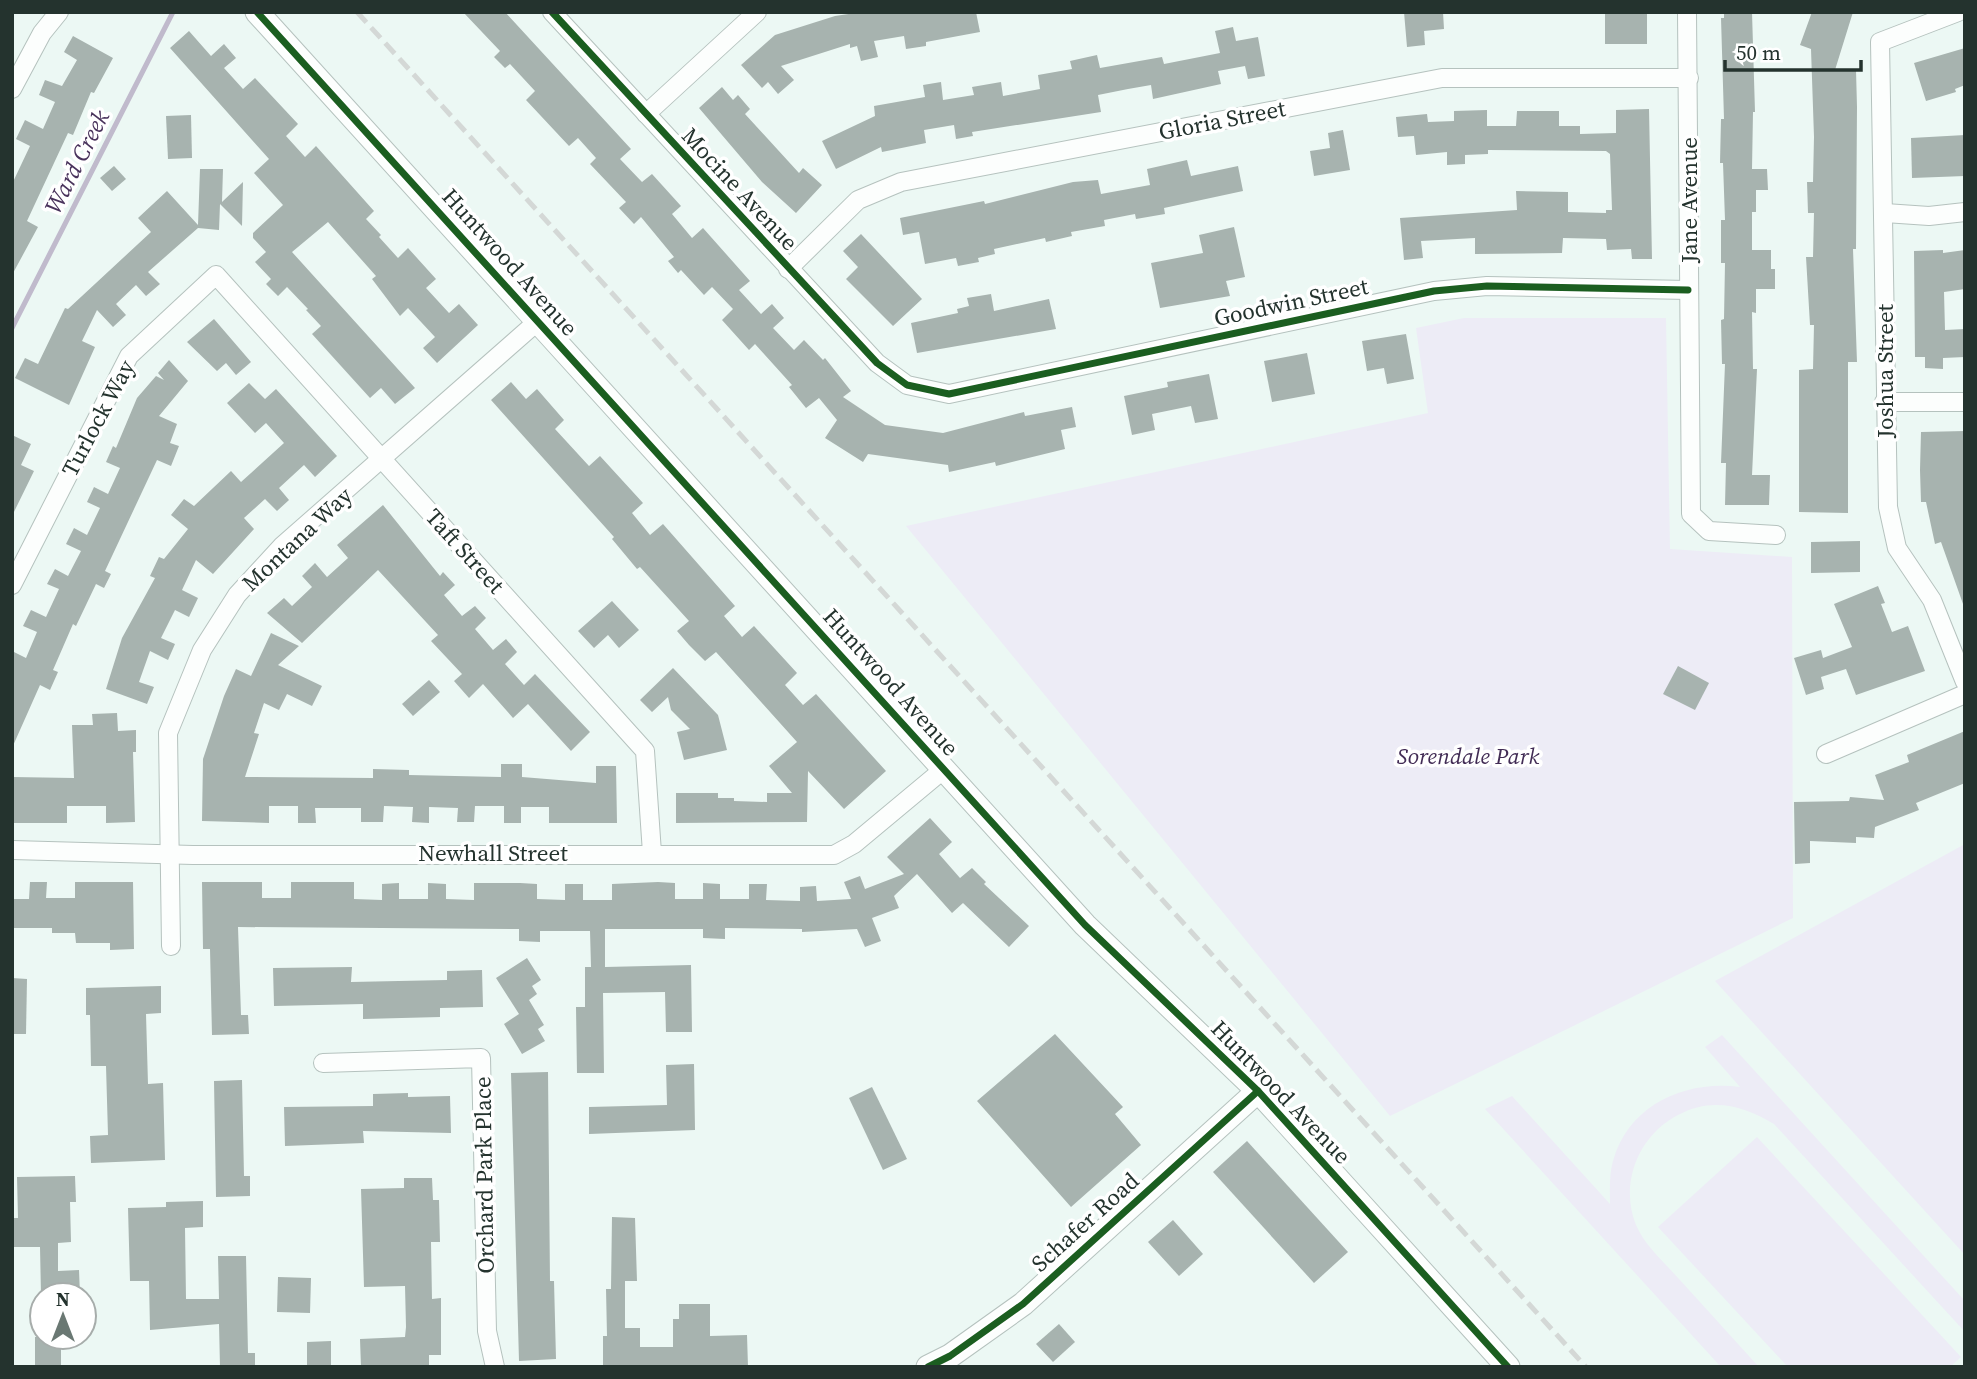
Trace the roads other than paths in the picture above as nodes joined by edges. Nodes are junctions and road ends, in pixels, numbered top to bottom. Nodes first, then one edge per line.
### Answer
1 (59, 12) edge
2 (257, 12) edge
3 (552, 12) edge
4 (757, 12) edge
5 (1686, 12) edge
6 (1958, 12) edge
7 (1689, 78) junction
8 (12, 89) edge
9 (646, 114) junction
10 (1965, 212) edge
11 (1885, 213) junction
12 (788, 269) junction
13 (216, 275) joint
14 (1688, 290) junction
15 (538, 321) junction
16 (906, 385) joint
17 (1884, 402) junction
18 (1965, 402) edge
19 (383, 460) junction
20 (1776, 536) dead end
21 (12, 585) edge
22 (1965, 682) edge
23 (1965, 694) edge
24 (1826, 754) dead end
25 (944, 769) junction
26 (12, 850) edge
27 (652, 853) junction
28 (169, 854) junction
29 (171, 946) dead end
30 (323, 1063) dead end
31 (1258, 1091) junction
32 (495, 1367) edge
33 (928, 1367) edge
34 (1508, 1367) edge

1 - 8 street
2 - 15 street, Huntwood Avenue
3 - 9 street, Mocine Avenue
4 - 9 street
5 - 7 street, Jane Avenue
6 - 11 street, Joshua Street
7 - 12 street, Gloria Street
7 - 14 street, Jane Avenue
9 - 12 street, Mocine Avenue
10 - 11 street
11 - 17 street, Joshua Street
12 - 16 street, Mocine Avenue
13 - 19 street, Taft Street
13 - 21 street, Turlock Way
14 - 16 street, Goodwin Street
14 - 20 street, Jane Avenue
15 - 19 street, Montana Way
15 - 25 street, Huntwood Avenue
17 - 18 street
17 - 22 street, Joshua Street
19 - 27 street, Taft Street
19 - 28 street, Montana Way
23 - 24 street
25 - 27 street, Newhall Street
25 - 31 street, Huntwood Avenue
26 - 28 street, Newhall Street
27 - 28 street, Newhall Street
28 - 29 street, Montana Way
30 - 32 street, Orchard Park Place
31 - 33 street, Schafer Road
31 - 34 street, Huntwood Avenue

